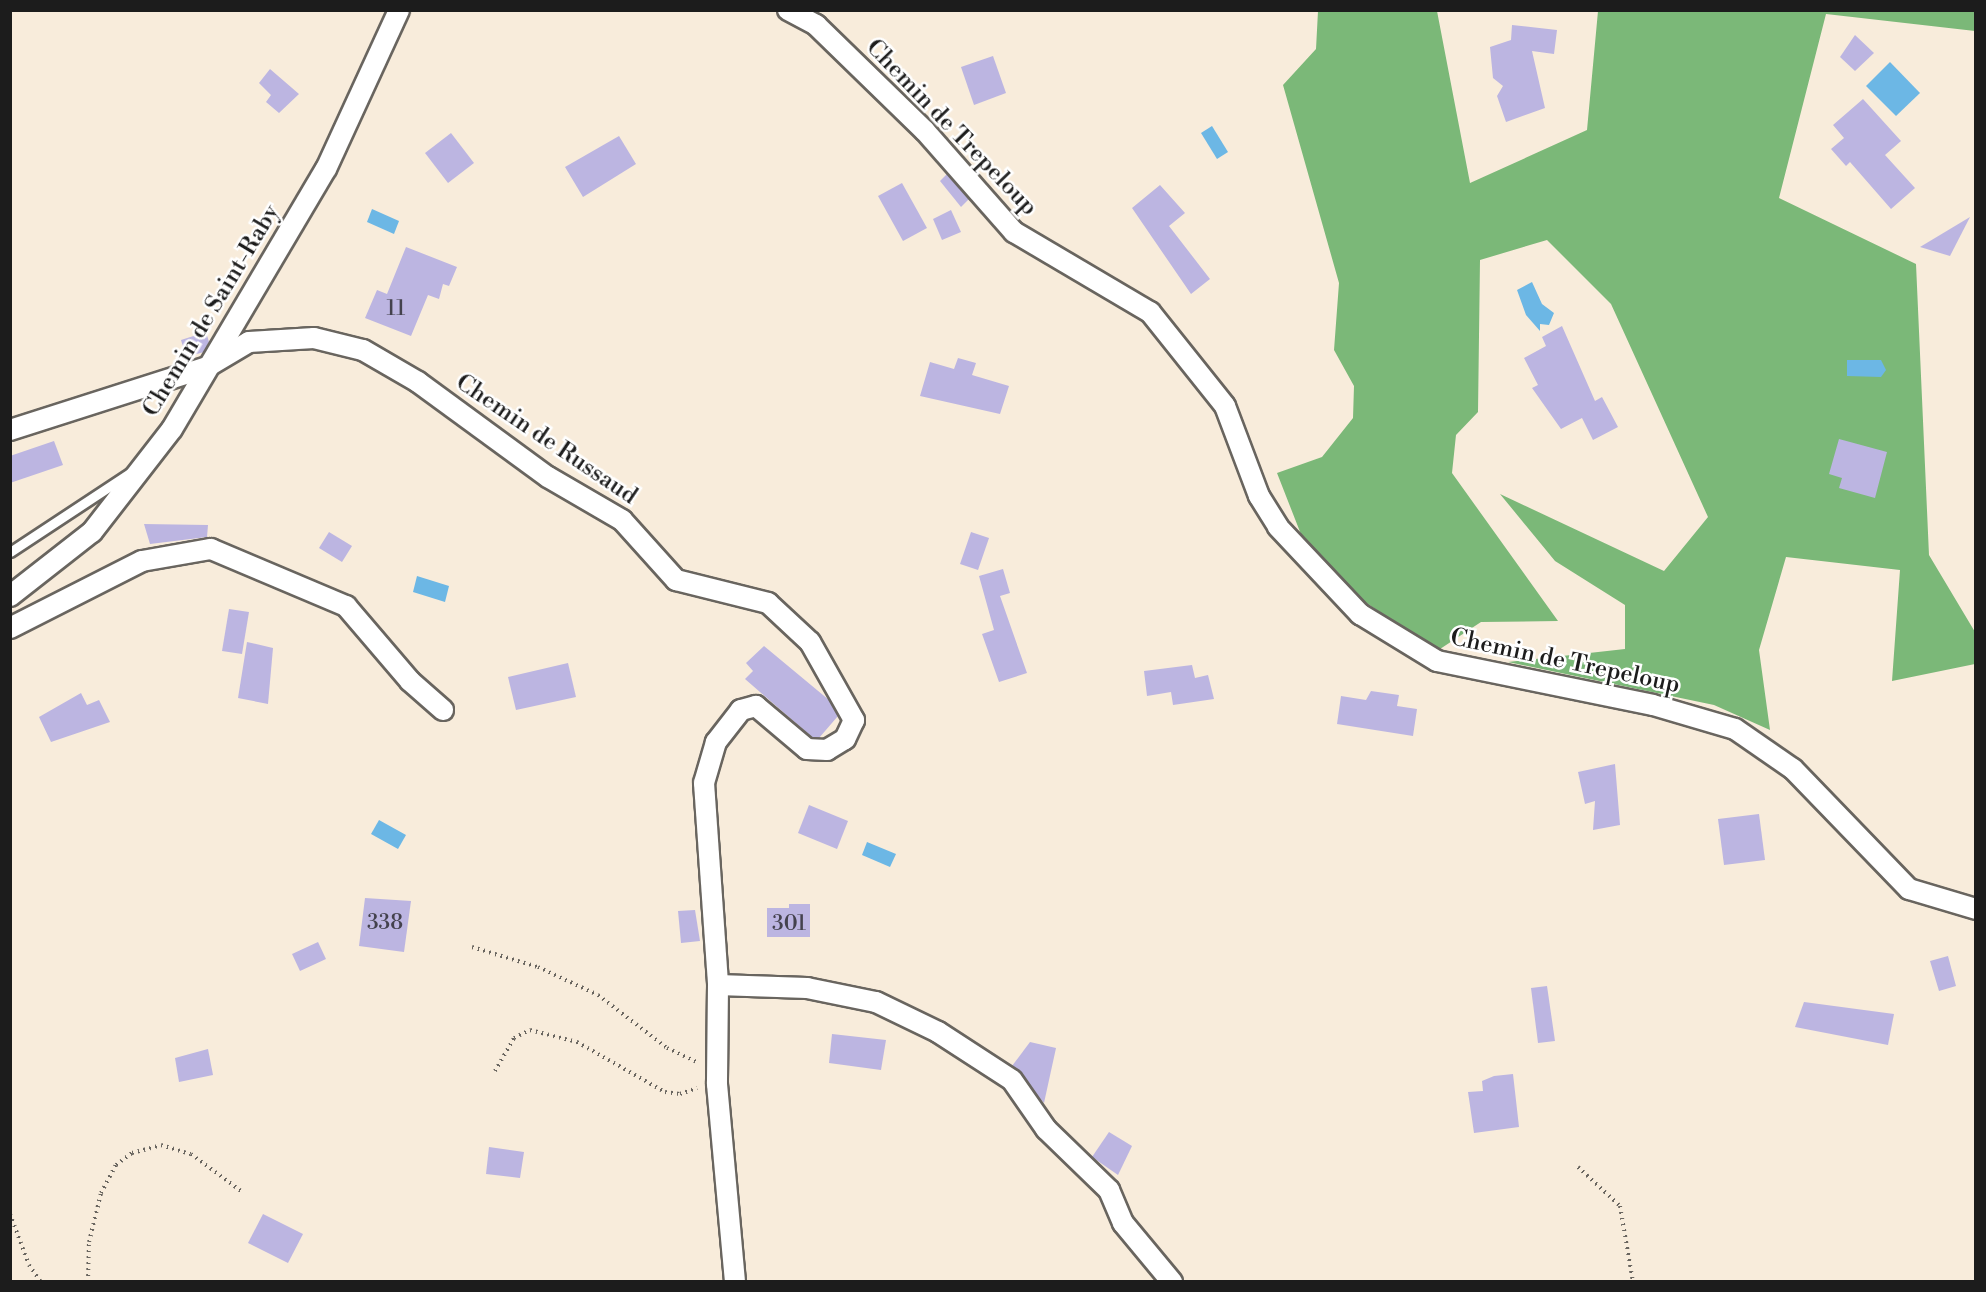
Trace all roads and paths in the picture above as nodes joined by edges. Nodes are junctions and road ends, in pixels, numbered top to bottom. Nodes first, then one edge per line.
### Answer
1 (399, 10) edge
2 (788, 10) edge
3 (207, 367) junction
4 (10, 430) edge
5 (152, 458) junction
6 (10, 552) edge
7 (10, 596) edge
8 (10, 628) edge
9 (442, 710) dead end
10 (1976, 909) edge
11 (472, 947) dead end
12 (718, 985) junction
13 (495, 1071) dead end
14 (718, 1071) junction
15 (1578, 1167) dead end
16 (241, 1191) dead end
17 (10, 1214) edge
18 (41, 1281) edge
19 (88, 1281) edge
20 (735, 1281) edge
21 (1172, 1281) edge
22 (1633, 1281) edge

1 - 3 street, Chemin de Saint-Raby
2 - 10 street, Chemin de Trepeloup
3 - 4 street, Chemin de Russaud
3 - 5 street, Chemin de Saint-Raby
3 - 12 street, Chemin de Russaud
5 - 6 lane
5 - 7 street, Chemin de Saint-Raby
8 - 9 street
11 - 14 path
12 - 14 street
12 - 21 street
13 - 14 path
14 - 20 street
15 - 22 path
16 - 19 path
17 - 18 path

